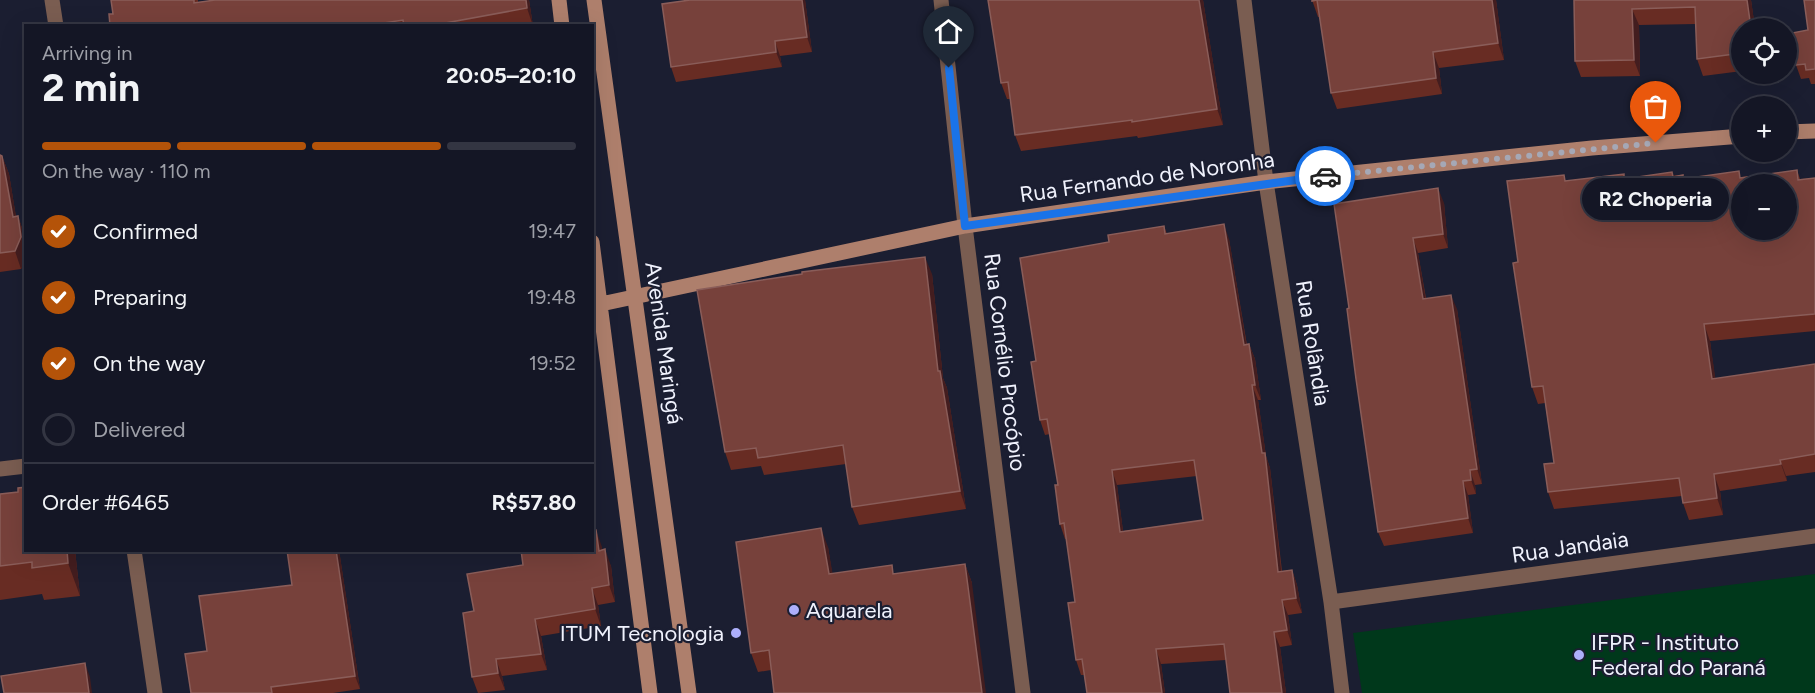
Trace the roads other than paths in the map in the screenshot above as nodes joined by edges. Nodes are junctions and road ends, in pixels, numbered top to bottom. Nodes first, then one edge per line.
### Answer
1 (52, 0) edge
2 (559, 0) edge
3 (594, 0) edge
4 (941, 0) edge
5 (1244, 0) edge
6 (56, 24) edge
7 (562, 24) edge
8 (1815, 131) edge
9 (1797, 132) edge
10 (1731, 137) edge
11 (1266, 182) junction
12 (965, 226) junction
13 (594, 256) edge
14 (635, 296) junction
15 (601, 304) junction
16 (24, 466) edge
17 (0, 469) edge
18 (1815, 536) edge
19 (134, 552) edge
20 (1330, 602) junction
21 (155, 693) edge
22 (650, 693) edge
23 (688, 693) edge
24 (1023, 693) edge
25 (1341, 693) edge

1 - 6 street
2 - 7 street
3 - 14 street, Avenida Maringá
4 - 12 street, Rua Cornélio Procópio
5 - 11 street, Rua Rolândia
8 - 9 street
10 - 11 street, Rua Fernando de Noronha
11 - 12 street, Rua Fernando de Noronha
11 - 20 street, Rua Rolândia
12 - 14 street, Rua Fernando de Noronha
12 - 24 street, Rua Cornélio Procópio
13 - 15 street
14 - 15 street, Rua Fernando de Noronha
14 - 23 street, Avenida Maringá
15 - 22 street
16 - 17 street
18 - 20 street, Rua Jandaia
19 - 21 street
20 - 25 street, Rua Rolândia

